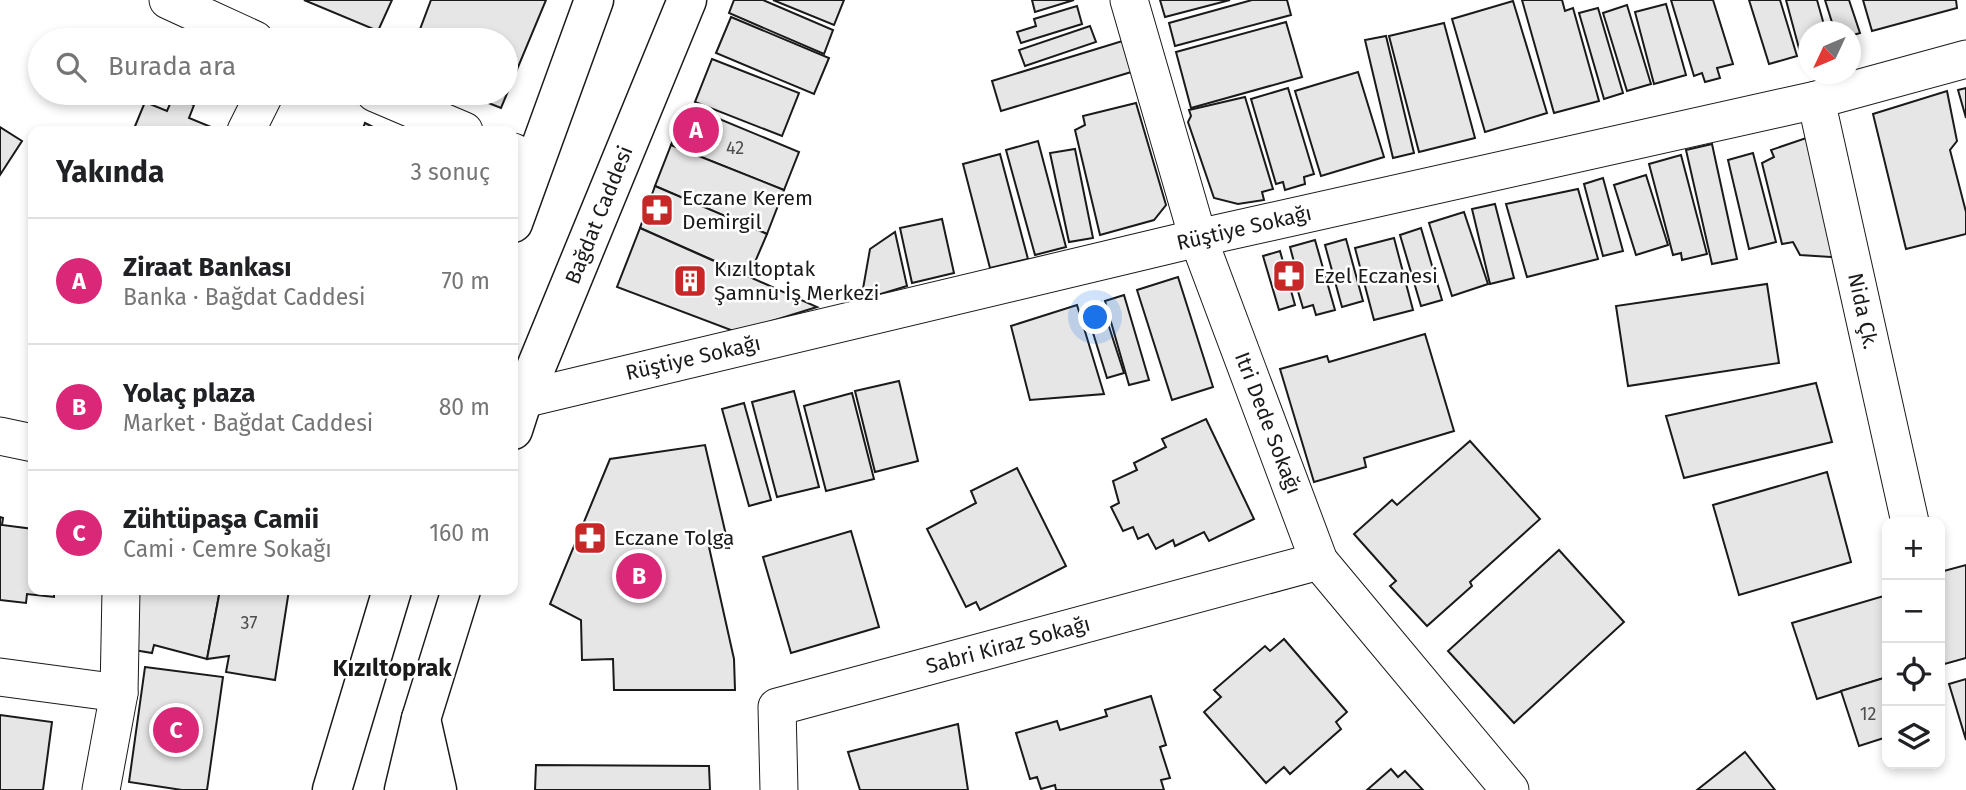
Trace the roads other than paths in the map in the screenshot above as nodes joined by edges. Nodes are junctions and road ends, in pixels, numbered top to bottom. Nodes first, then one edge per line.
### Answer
1 (169, 0) edge
2 (594, 0) edge
3 (687, 0) edge
4 (1129, 0) edge
5 (229, 28) edge
6 (1966, 60) edge
7 (1816, 100) junction
8 (259, 105) edge
9 (403, 105) edge
10 (248, 126) edge
11 (452, 126) edge
12 (523, 157) edge
13 (518, 190) edge
14 (1198, 238) junction
15 (518, 414) edge
16 (0, 436) edge
17 (28, 442) edge
18 (1909, 517) edge
19 (1320, 561) junction
20 (121, 595) edge
21 (390, 595) edge
22 (459, 595) edge
23 (0, 677) edge
24 (119, 692) junction
25 (421, 719) junction
26 (101, 790) edge
27 (332, 790) edge
28 (404, 790) edge
29 (437, 790) edge
30 (779, 790) edge
31 (1510, 790) edge

1 - 5 street
2 - 12 main road
3 - 15 main road, Bağdat Caddesi
4 - 14 street, Itri Dede Sokağı
6 - 7 street, Rüştiye Sokağı
7 - 14 street, Rüştiye Sokağı
7 - 18 street, Nida Çk.
8 - 10 street
9 - 11 street
12 - 13 main road
14 - 15 street, Rüştiye Sokağı
14 - 19 street, Itri Dede Sokağı
16 - 17 street
19 - 30 street, Sabri Kiraz Sokağı
19 - 31 street, Itri Dede Sokağı
20 - 24 street
21 - 27 main road
22 - 25 main road
23 - 24 street
24 - 26 street
25 - 28 main road
25 - 29 main road

